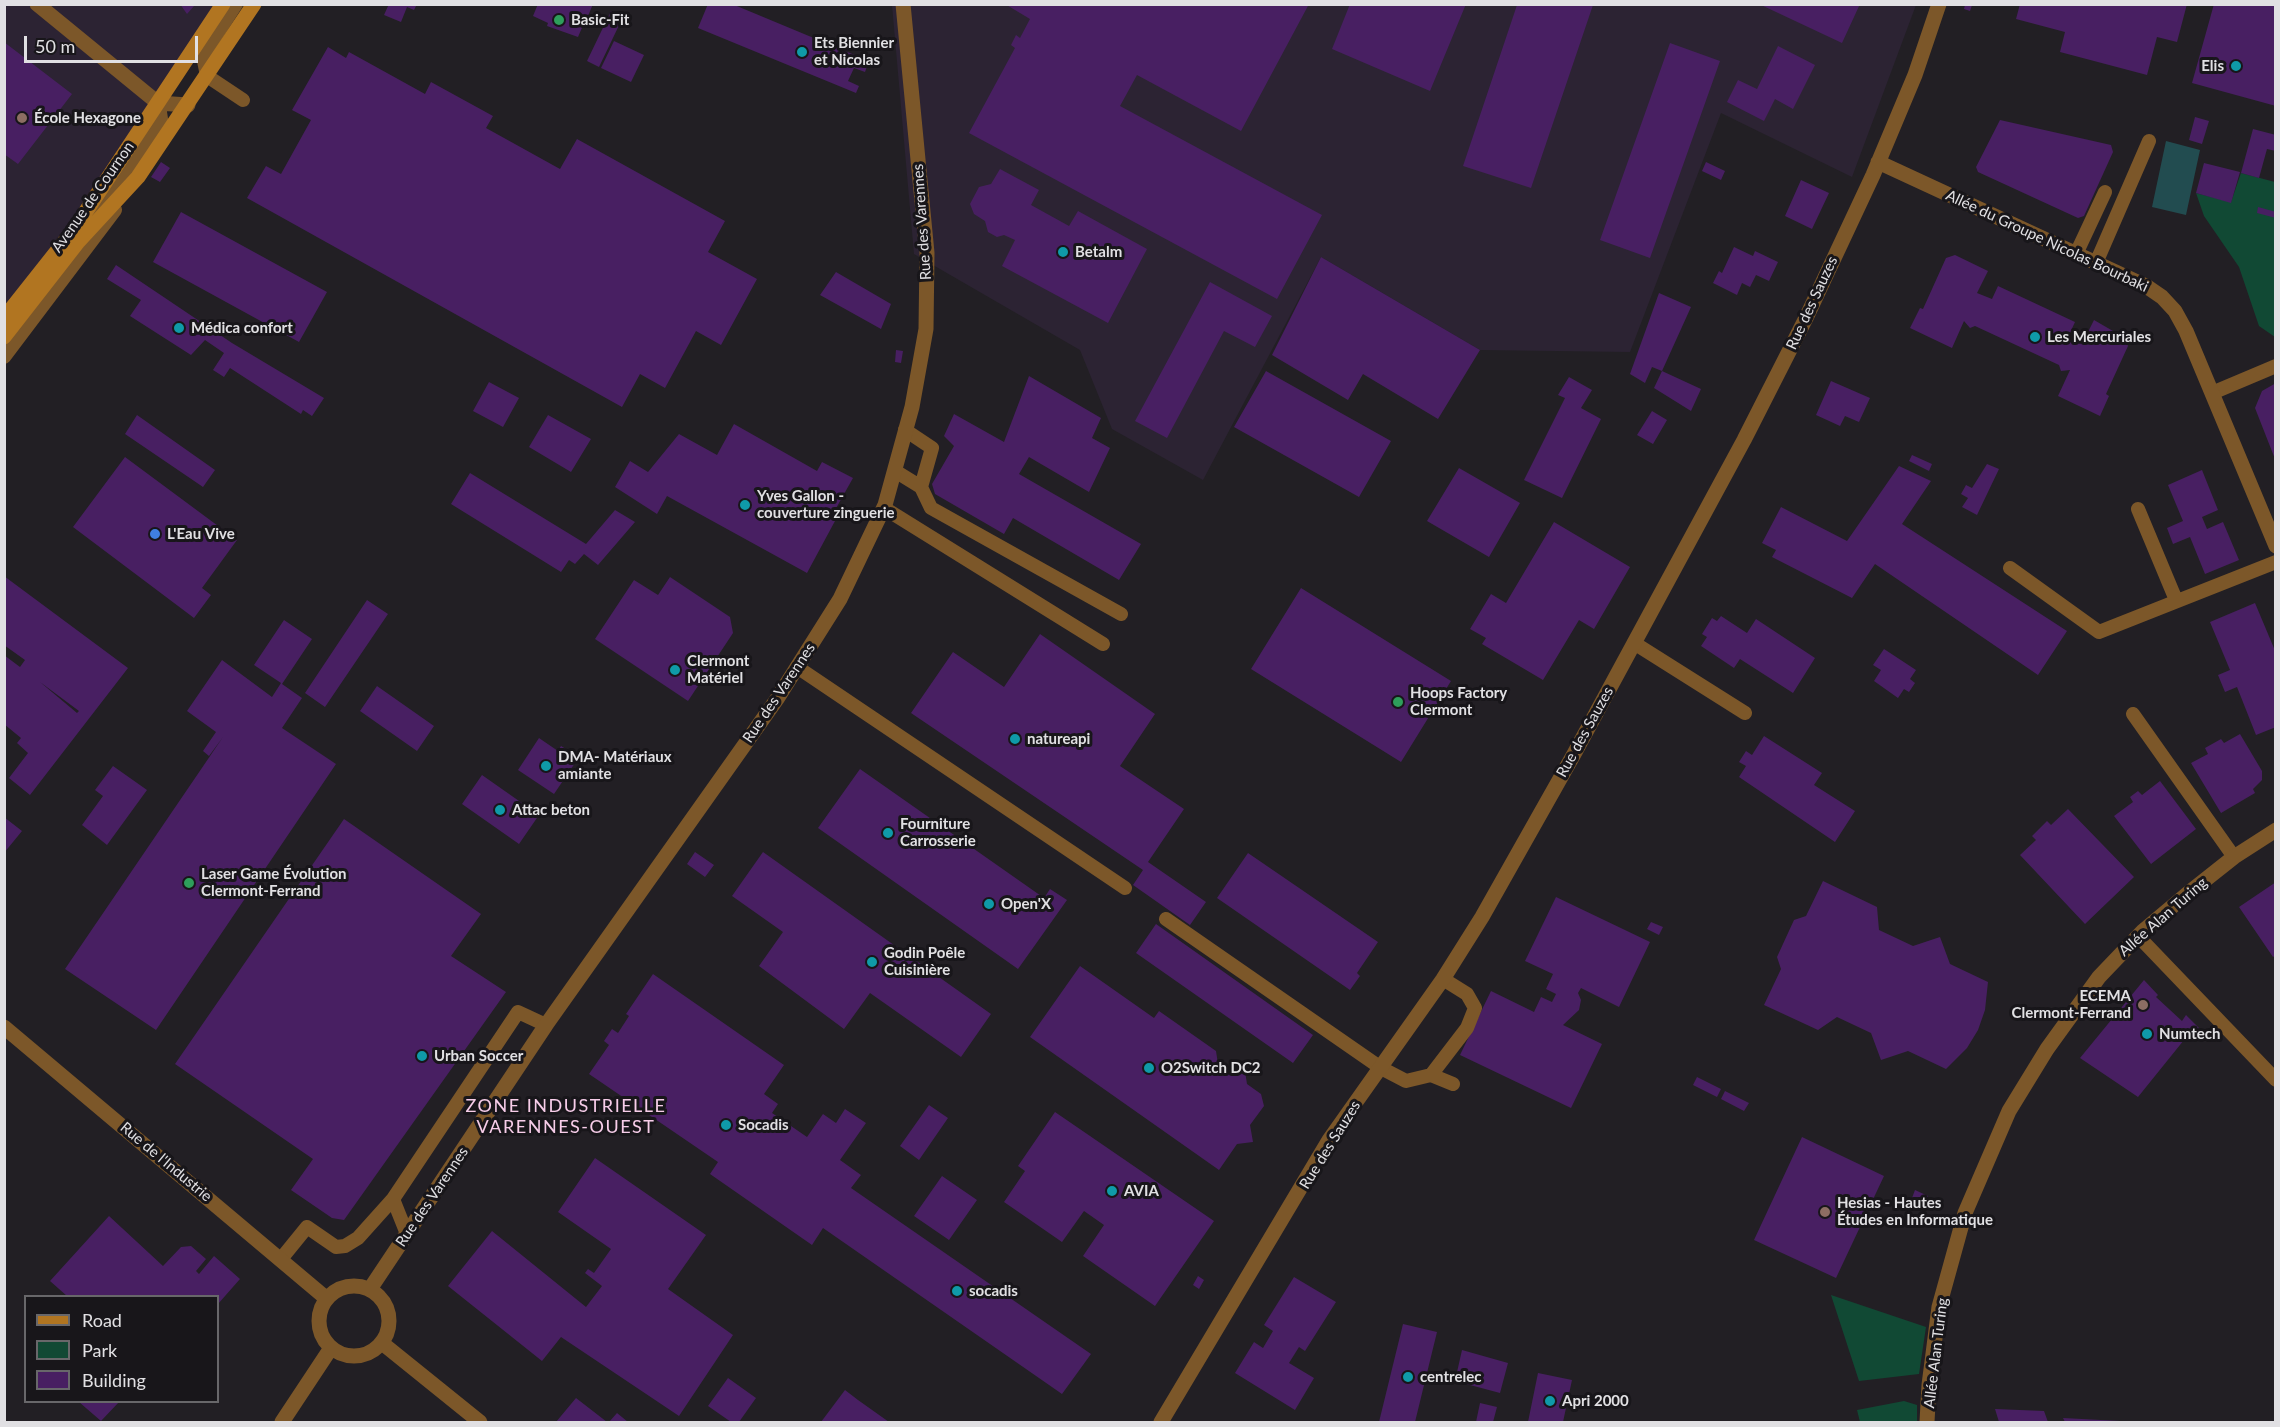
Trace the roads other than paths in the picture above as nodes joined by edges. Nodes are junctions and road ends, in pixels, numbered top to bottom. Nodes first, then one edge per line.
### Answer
1 (37, 4) edge
2 (223, 4) edge
3 (236, 4) edge
4 (254, 4) edge
5 (903, 4) edge
6 (1939, 4) edge
7 (207, 76) junction
8 (243, 100) dead end
9 (158, 103) junction
10 (188, 105) junction
11 (2149, 141) dead end
12 (1878, 162) junction
13 (138, 177) junction
14 (2105, 192) dead end
15 (78, 242) junction
16 (2076, 254) junction
17 (2096, 263) junction
18 (4, 318) edge
19 (4, 338) edge
20 (4, 357) edge
21 (2276, 366) edge
22 (2212, 393) junction
23 (905, 430) junction
24 (895, 471) junction
25 (921, 487) junction
26 (884, 508) junction
27 (2138, 509) dead end
28 (2274, 540) edge
29 (2276, 562) edge
30 (2010, 568) dead end
31 (2176, 600) junction
32 (1121, 614) dead end
33 (1634, 643) junction
34 (1103, 644) dead end
35 (797, 667) junction
36 (1745, 713) dead end
37 (2133, 714) dead end
38 (2276, 830) edge
39 (2234, 857) junction
40 (1125, 888) dead end
41 (1166, 919) dead end
42 (2138, 936) junction
43 (1443, 979) junction
44 (546, 1025) junction
45 (4, 1027) edge
46 (1381, 1068) junction
47 (1431, 1075) junction
48 (2276, 1080) edge
49 (1453, 1084) dead end
50 (393, 1199) junction
51 (407, 1234) junction
52 (281, 1259) junction
53 (370, 1289) junction
54 (327, 1299) junction
55 (382, 1343) junction
56 (331, 1348) junction
57 (282, 1422) edge
58 (480, 1422) edge
59 (1161, 1422) edge
60 (1928, 1422) edge

1 - 9 street
2 - 9 main road, Avenue de Cournon
3 - 7 lane
4 - 7 main road, Avenue de Cournon
5 - 23 street, Rue des Varennes
6 - 12 street, Rue des Sauzes
7 - 8 lane
7 - 10 main road, Avenue de Cournon
9 - 10 street
9 - 15 street, Avenue de Cournon
9 - 18 main road, Avenue de Cournon
10 - 13 main road, Avenue de Cournon
11 - 17 lane
12 - 16 street, Allée du Groupe Nicolas Bourbaki
12 - 33 street, Rue des Sauzes
13 - 15 main road, Avenue de Cournon
13 - 20 lane
14 - 16 lane
15 - 19 main road, Avenue de Cournon
16 - 17 street, Allée du Groupe Nicolas Bourbaki
17 - 22 street, Allée du Groupe Nicolas Bourbaki
21 - 22 lane
22 - 28 street, Allée du Groupe Nicolas Bourbaki
23 - 24 street, Rue des Varennes
23 - 25 lane
24 - 25 lane
24 - 26 street, Rue des Varennes
25 - 32 lane
26 - 34 lane
26 - 35 street, Rue des Varennes
27 - 31 lane
29 - 31 lane
30 - 31 lane
33 - 36 lane
33 - 43 street, Rue des Sauzes
35 - 40 lane
35 - 44 street, Rue des Varennes
37 - 39 lane
38 - 39 street, Allée Alan Turing
39 - 42 street, Allée Alan Turing
41 - 46 lane
42 - 48 lane
42 - 60 street, Allée Alan Turing
43 - 46 street, Rue des Sauzes
43 - 47 lane
44 - 50 lane
44 - 51 street, Rue des Varennes
45 - 52 street, Rue de l'Industrie
46 - 47 lane
46 - 59 street, Rue des Sauzes
47 - 49 lane
50 - 51 lane
50 - 52 lane
51 - 53 street, Rue des Varennes
52 - 54 street, Rue de l'Industrie
53 - 54 street
53 - 55 street
54 - 56 street
55 - 56 street
55 - 58 street
56 - 57 street

